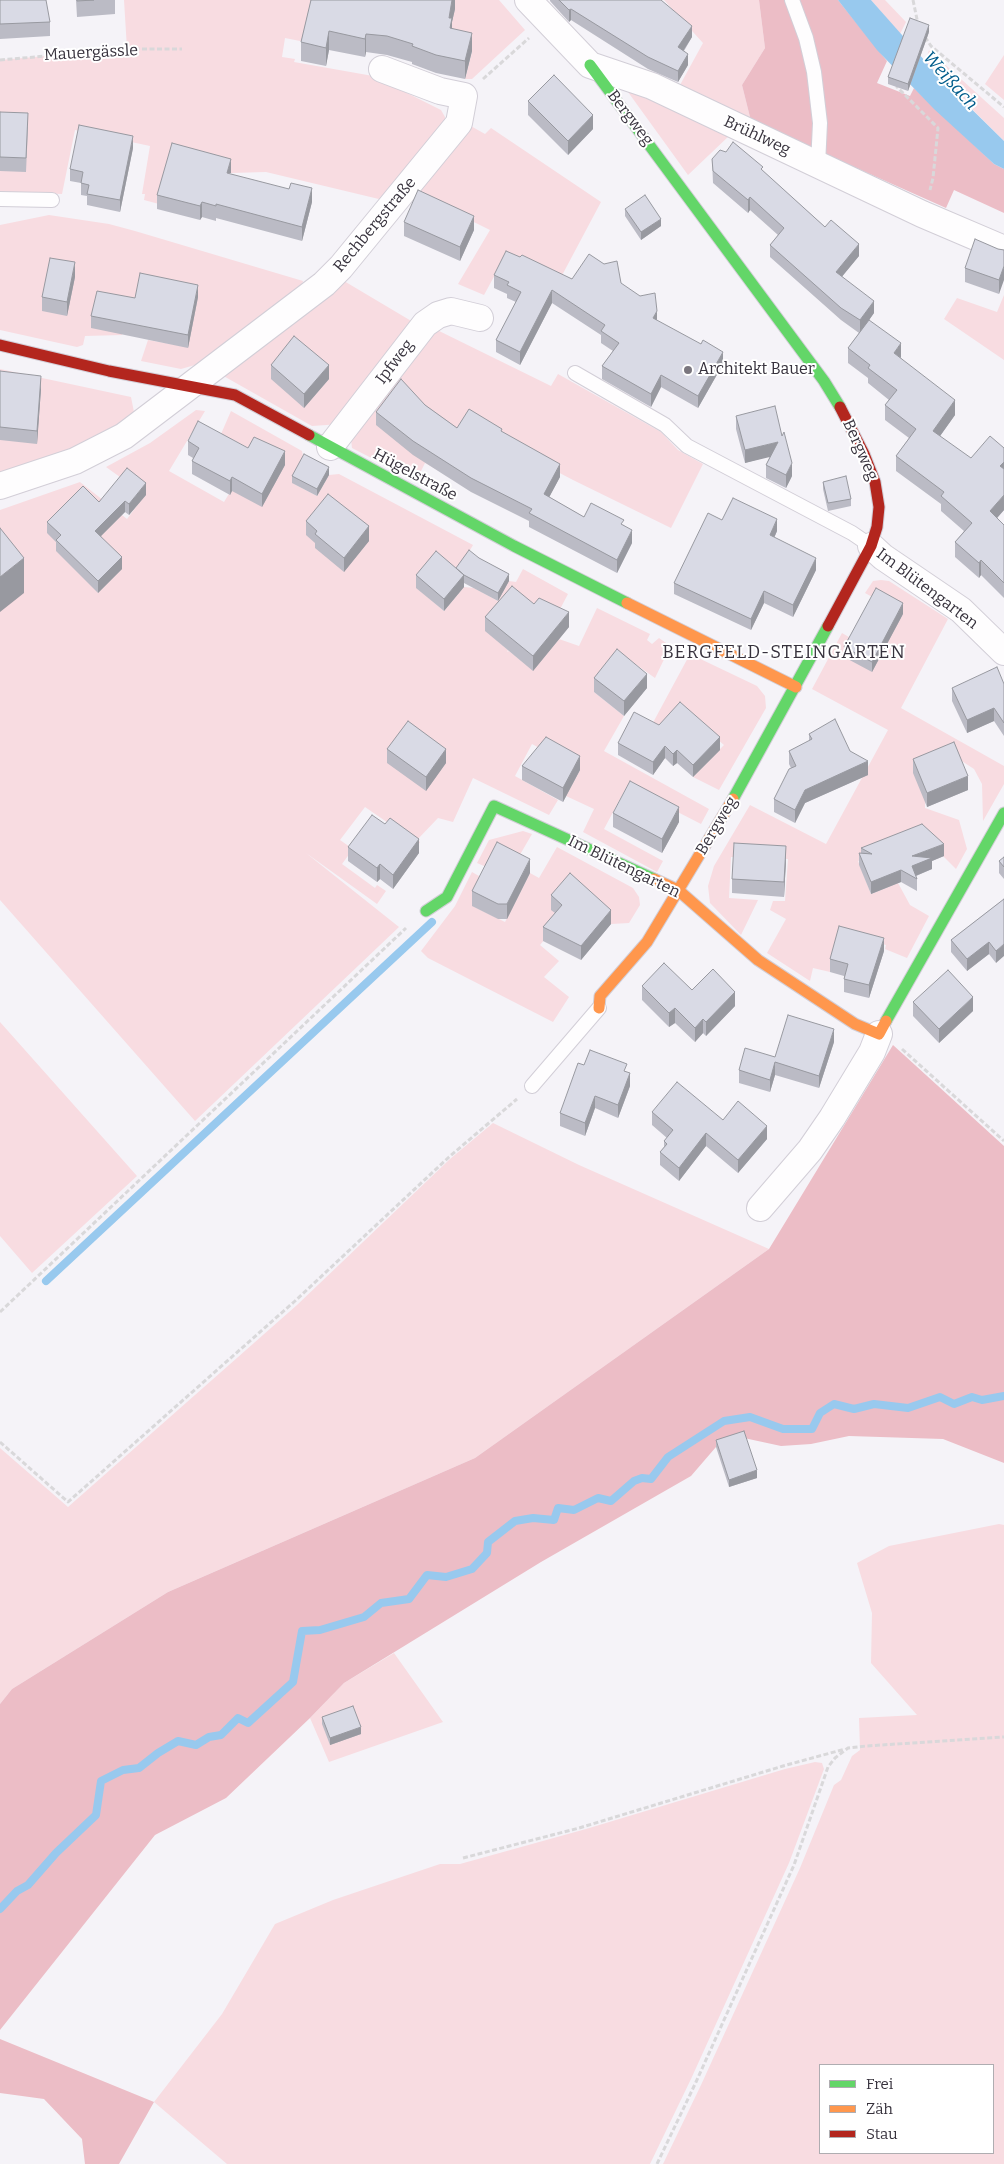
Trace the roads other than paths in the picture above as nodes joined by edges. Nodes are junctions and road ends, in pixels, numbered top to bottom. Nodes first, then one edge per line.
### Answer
1 (528, 0) edge
2 (792, 0) edge
3 (590, 65) junction
4 (382, 69) dead end
5 (818, 165) junction
6 (0, 199) edge
7 (52, 200) dead end
8 (991, 238) edge
9 (480, 318) dead end
10 (0, 345) edge
11 (576, 373) dead end
12 (190, 387) junction
13 (330, 447) junction
14 (0, 486) edge
15 (871, 546) junction
16 (1004, 651) edge
17 (796, 687) junction
18 (1004, 813) edge
19 (678, 890) junction
20 (426, 911) road end
21 (599, 1008) joint
22 (879, 1034) junction
23 (532, 1086) road end
24 (760, 1208) dead end

1 - 3 street, Brühlweg
2 - 5 lane
3 - 5 street, Brühlweg
3 - 15 street, Bergweg
4 - 12 street, Rechbergstraße
5 - 8 street, Brühlweg
6 - 7 lane
9 - 13 street, Ipfweg
10 - 12 street, Hügelstraße
11 - 15 lane
12 - 13 street, Hügelstraße
12 - 14 street
13 - 17 street, Hügelstraße
15 - 16 street, Im Blütengarten
15 - 17 street, Bergweg
17 - 19 street, Bergweg
18 - 22 street
19 - 20 street, Im Blütengarten
19 - 21 street, Bergweg
19 - 22 street, Im Blütengarten
21 - 23 lane, Bergweg
22 - 24 street

